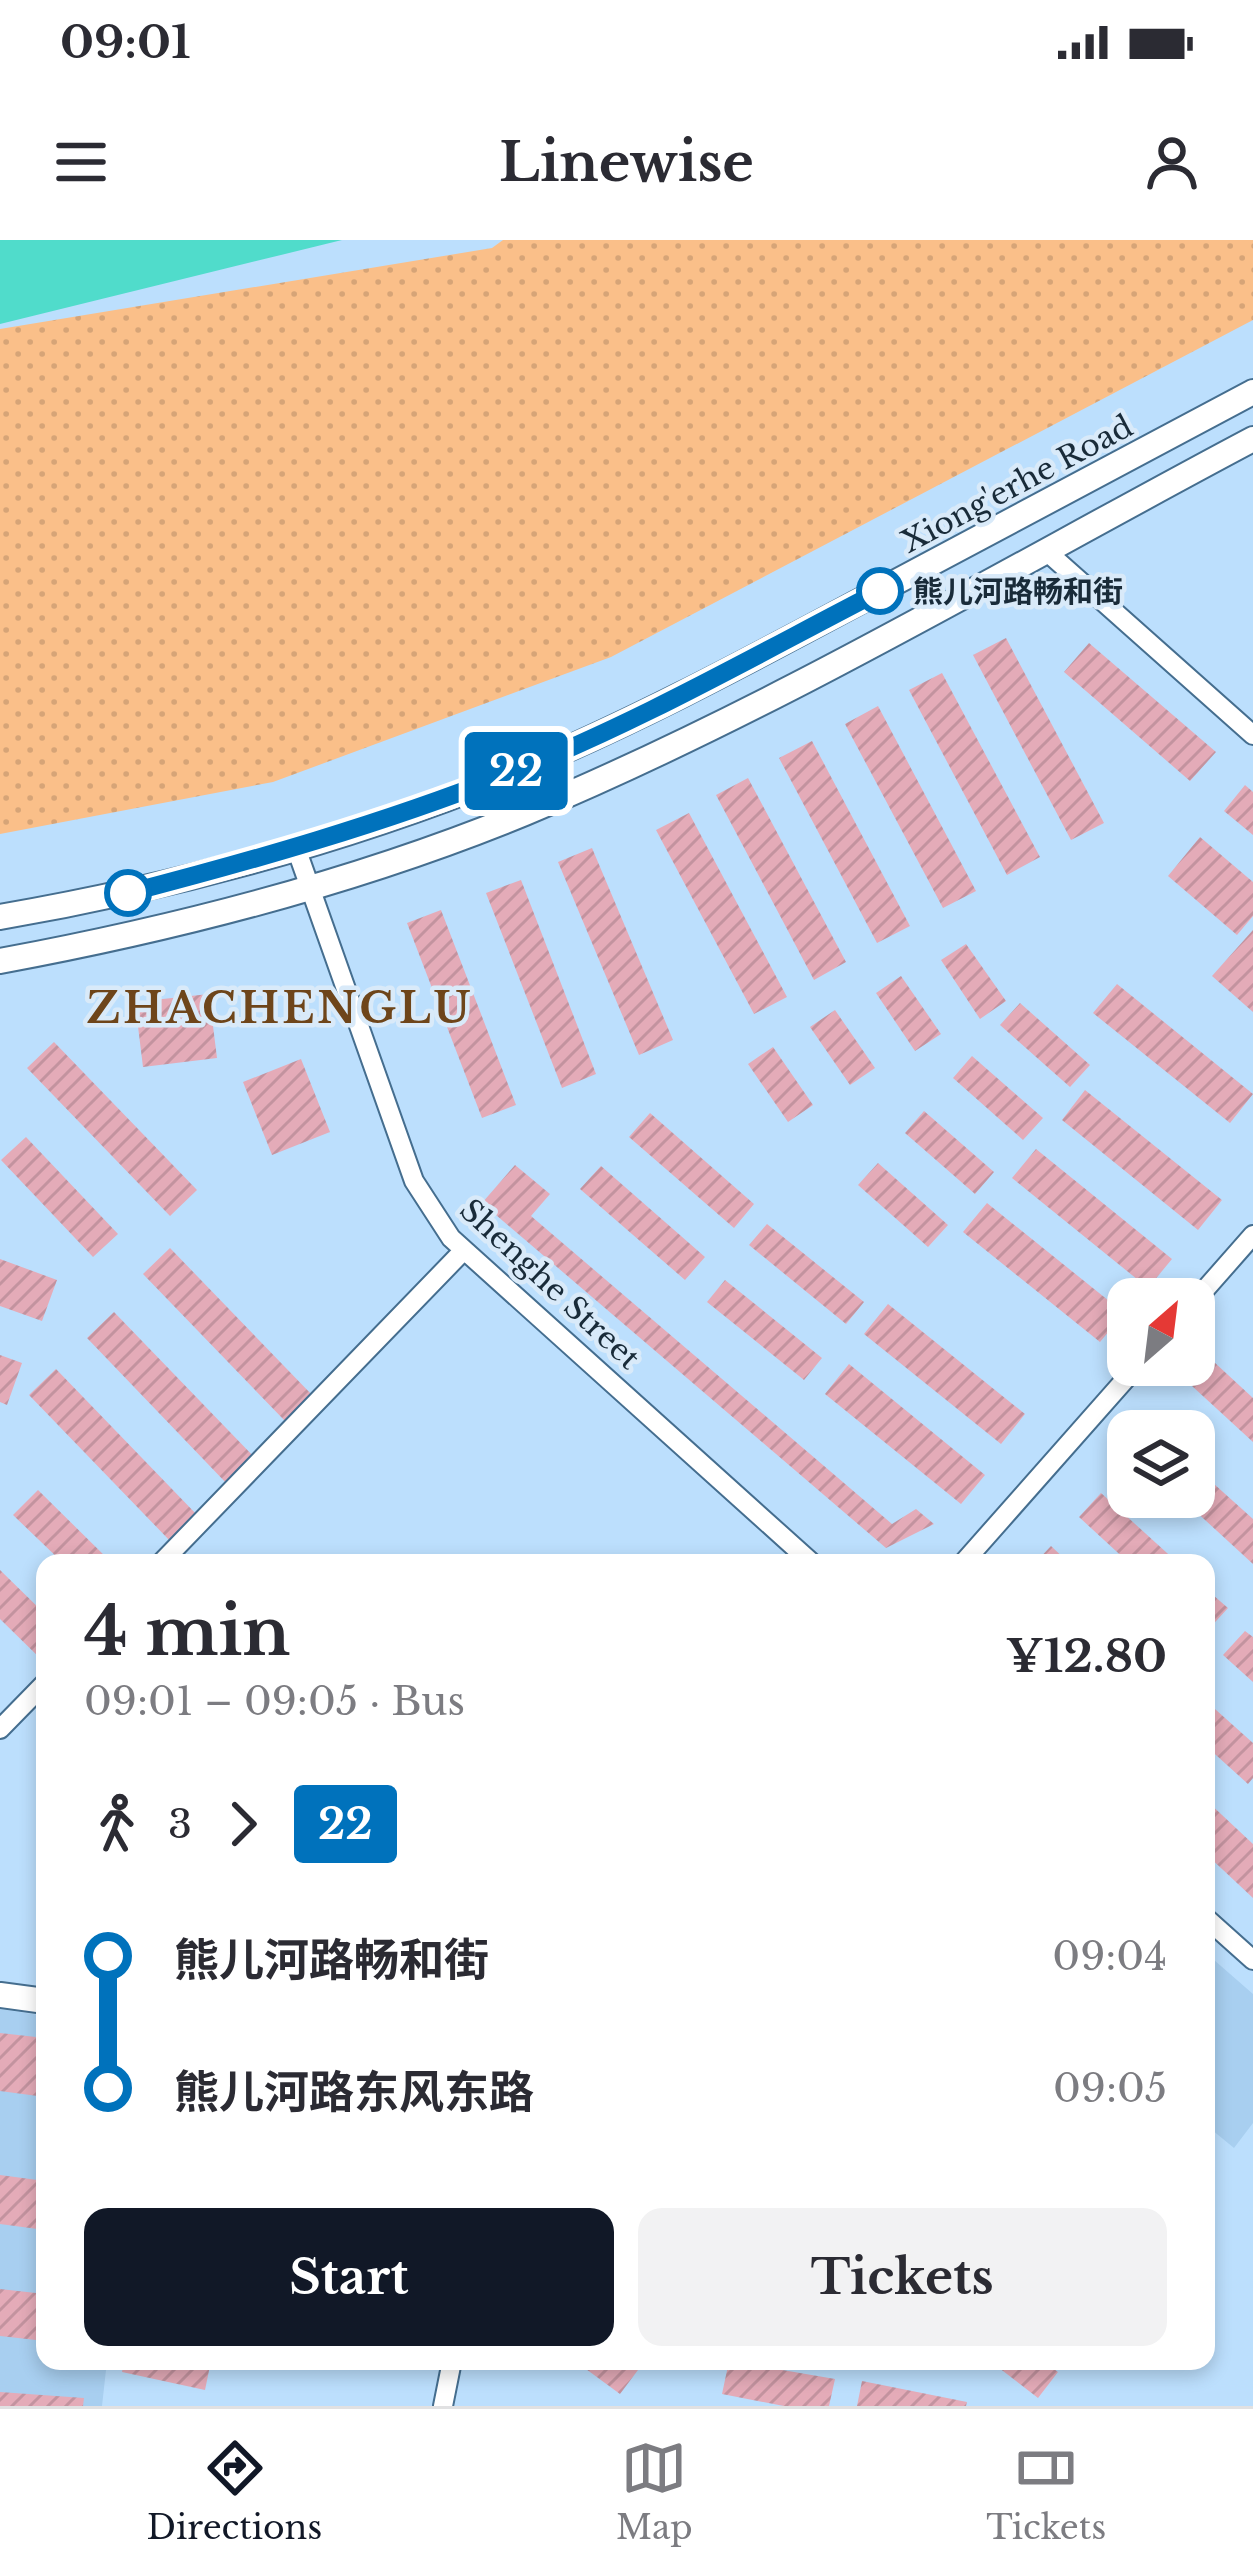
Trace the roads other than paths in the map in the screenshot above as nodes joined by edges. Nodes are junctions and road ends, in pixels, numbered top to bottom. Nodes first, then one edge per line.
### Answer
1 (1253, 392) edge
2 (1253, 439) edge
3 (1045, 550) junction
4 (1253, 735) edge
5 (296, 848) junction
6 (310, 887) junction
7 (0, 917) edge
8 (0, 961) edge
9 (1253, 1235) edge
10 (464, 1250) junction
11 (1215, 1278) edge
12 (1119, 1386) edge
13 (169, 1554) edge
14 (802, 1554) edge
15 (971, 1554) edge
16 (36, 1692) edge
17 (0, 1729) edge
18 (1215, 1926) edge
19 (1253, 1960) edge
20 (0, 1995) edge
21 (36, 2000) edge
22 (450, 2370) edge
23 (443, 2406) edge

1 - 5 street, Xiong'erhe Road
2 - 3 street
3 - 4 street
3 - 6 street
5 - 6 street, Shenghe Street
5 - 7 street, Xiong'erhe Road
6 - 8 street
6 - 10 street, Shenghe Street
9 - 11 street
10 - 13 street
10 - 14 street, Shenghe Street
12 - 15 street
16 - 17 street
18 - 19 street
20 - 21 street
22 - 23 street

